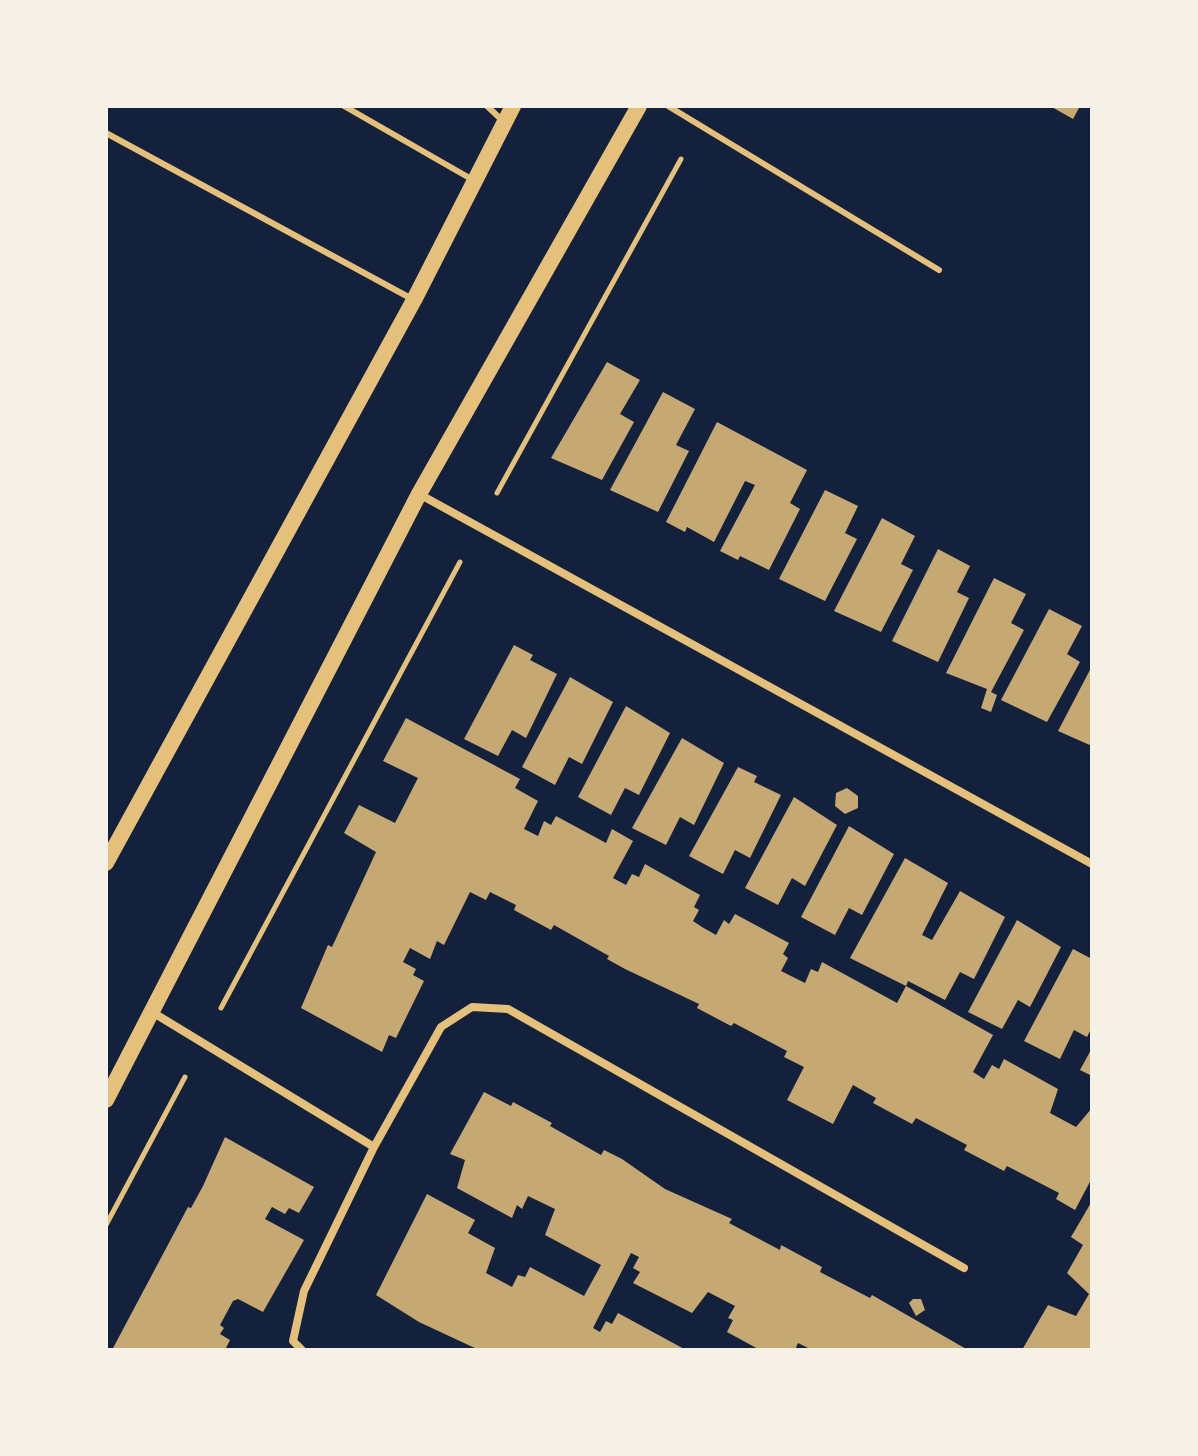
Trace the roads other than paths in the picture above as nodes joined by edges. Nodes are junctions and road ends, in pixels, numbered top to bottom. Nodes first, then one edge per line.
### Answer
1 (344, 106) edge
2 (487, 106) edge
3 (513, 106) edge
4 (639, 106) edge
5 (668, 106) edge
6 (504, 122) junction
7 (106, 133) edge
8 (473, 180) junction
9 (939, 270) dead end
10 (414, 300) junction
11 (419, 494) junction
12 (106, 863) edge
13 (1092, 864) edge
14 (152, 1012) junction
15 (106, 1100) edge
16 (374, 1147) junction
17 (964, 1268) dead end
18 (302, 1350) edge

1 - 8 lane
2 - 6 lane
3 - 6 main road
4 - 11 main road
5 - 9 lane
6 - 8 main road
7 - 10 lane
8 - 10 main road
10 - 12 main road
11 - 13 street
11 - 14 main road
14 - 15 main road
14 - 16 street
16 - 17 street
16 - 18 street

